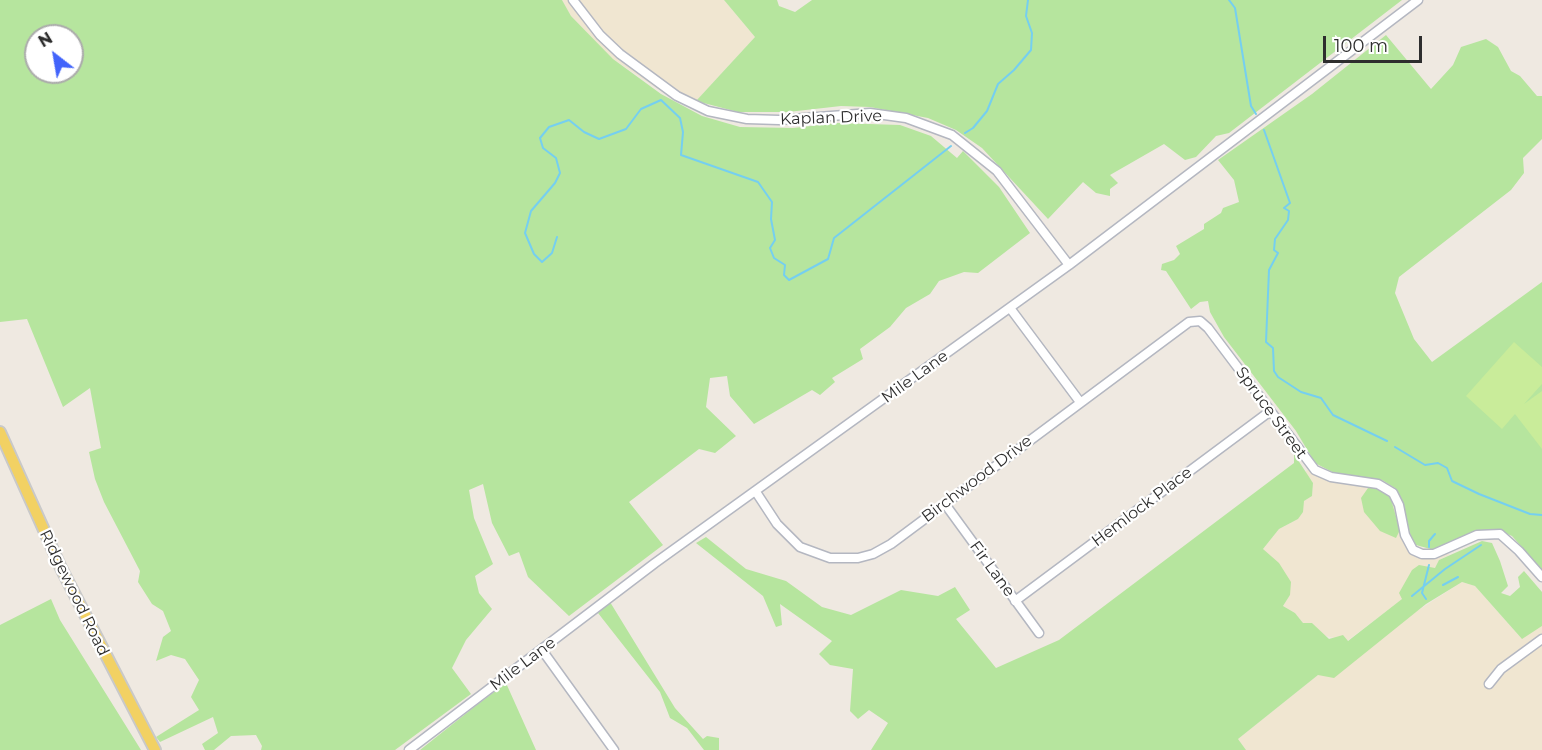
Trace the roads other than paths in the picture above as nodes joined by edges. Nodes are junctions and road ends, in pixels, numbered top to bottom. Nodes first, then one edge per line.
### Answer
1 (573, 0) edge
2 (1418, 0) edge
3 (1069, 265) junction
4 (1010, 308) junction
5 (1200, 321) joint
6 (1080, 402) junction
7 (1269, 412) junction
8 (0, 432) edge
9 (756, 492) junction
10 (945, 504) junction
11 (1542, 577) edge
12 (1016, 601) junction
13 (1039, 633) dead end
14 (1542, 639) edge
15 (542, 650) junction
16 (1489, 684) dead end
17 (155, 750) edge
18 (408, 750) edge
19 (614, 750) edge

1 - 3 street, Kaplan Drive
2 - 3 street, Mile Lane
3 - 4 street, Mile Lane
4 - 6 street
4 - 9 street, Mile Lane
5 - 6 street, Birchwood Drive
5 - 7 street, Spruce Street
6 - 10 street, Birchwood Drive
7 - 11 street, Spruce Street
7 - 12 street, Hemlock Place
8 - 17 main road, Ridgewood Road
9 - 10 street, Birchwood Drive
9 - 15 street, Mile Lane
10 - 12 street, Fir Lane
12 - 13 street, Fir Lane
14 - 16 street
15 - 18 street, Mile Lane
15 - 19 street

